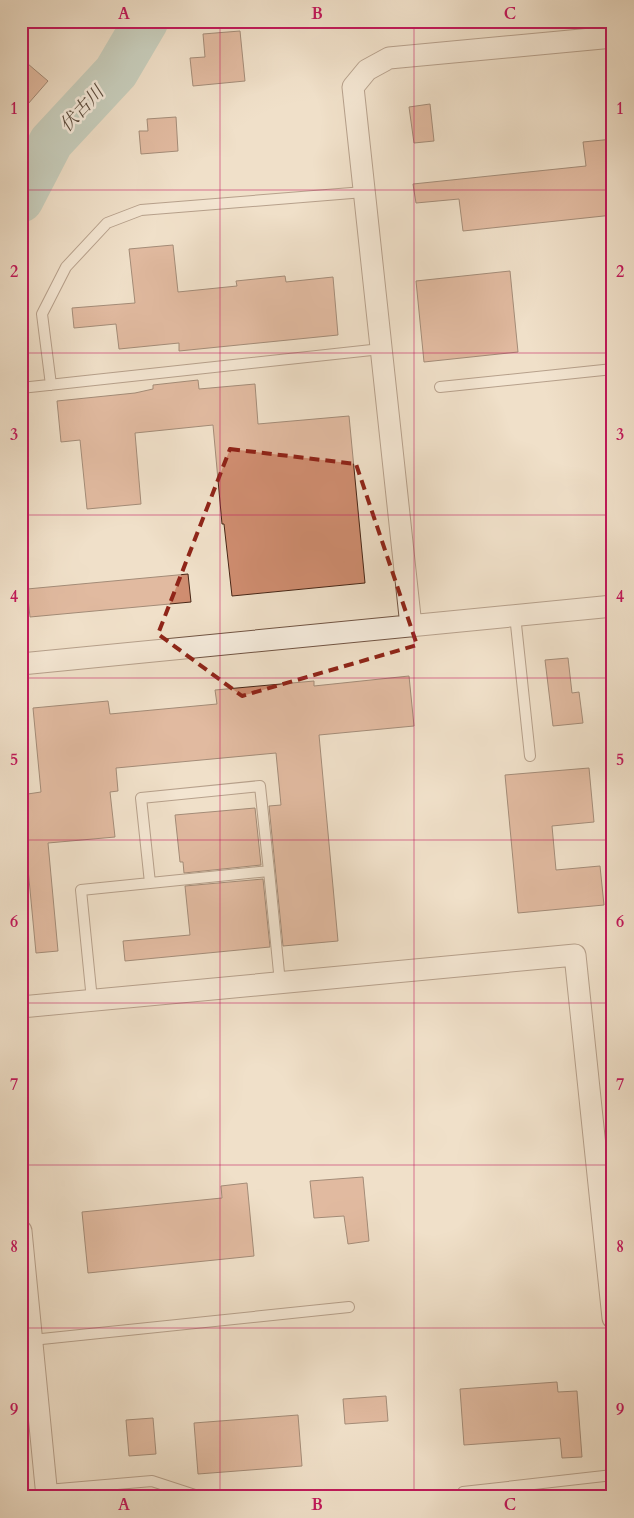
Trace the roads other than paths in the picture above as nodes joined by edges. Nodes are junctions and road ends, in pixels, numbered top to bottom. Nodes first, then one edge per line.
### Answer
1 (613, 37) edge
2 (364, 192) junction
3 (382, 349) junction
4 (613, 369) edge
5 (50, 385) junction
6 (440, 387) dead end
7 (21, 388) edge
8 (613, 606) edge
9 (515, 615) junction
10 (412, 626) junction
11 (21, 664) edge
12 (530, 756) dead end
13 (269, 871) junction
14 (150, 883) junction
15 (280, 983) junction
16 (92, 1000) junction
17 (21, 1007) edge
18 (21, 1230) edge
19 (349, 1307) dead end
20 (613, 1318) edge
21 (32, 1340) junction
22 (613, 1475) edge
23 (47, 1493) edge
24 (201, 1497) edge
25 (464, 1497) edge

1 - 2 street
2 - 3 street
2 - 5 lane
3 - 5 lane
3 - 10 street
4 - 6 lane
5 - 7 lane
8 - 9 street
9 - 10 street
9 - 12 lane
10 - 11 street
13 - 14 lane
13 - 14 lane
13 - 15 lane
14 - 16 lane
15 - 16 street
15 - 20 street
16 - 17 street
18 - 21 street
19 - 21 lane
21 - 23 street
22 - 25 lane
23 - 24 lane

